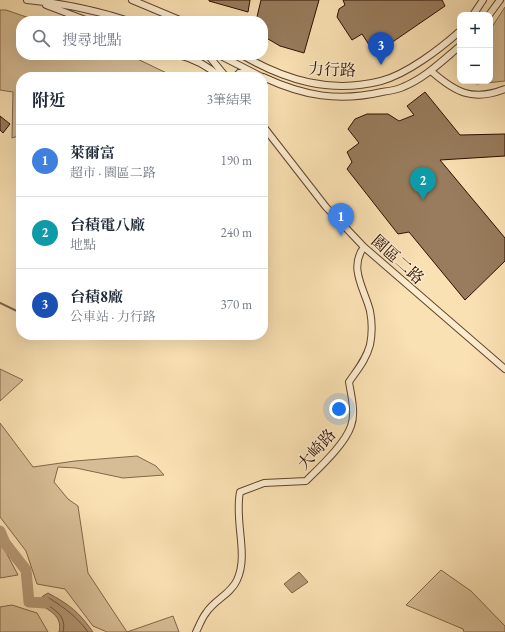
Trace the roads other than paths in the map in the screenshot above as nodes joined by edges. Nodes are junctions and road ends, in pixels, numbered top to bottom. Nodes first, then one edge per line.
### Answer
1 (23, 0) edge
2 (27, 0) edge
3 (132, 0) edge
4 (483, 0) edge
5 (500, 0) edge
6 (475, 12) edge
7 (491, 12) edge
8 (75, 16) edge
9 (113, 16) edge
10 (170, 16) edge
11 (457, 32) edge
12 (458, 48) edge
13 (194, 60) edge
14 (212, 60) edge
15 (229, 60) edge
16 (250, 60) edge
17 (431, 71) junction
18 (214, 72) edge
19 (222, 72) edge
20 (252, 72) edge
21 (268, 79) edge
22 (505, 89) edge
23 (268, 133) edge
24 (364, 247) junction
25 (505, 369) edge
26 (196, 632) edge

1 - 2 street
2 - 8 street
2 - 9 street
3 - 10 street
4 - 6 street
5 - 7 street
11 - 16 street, 力行路
12 - 17 street, 力行路
13 - 18 street
14 - 19 street
15 - 20 street, 力行路
17 - 21 street, 力行路
17 - 22 street
23 - 24 street, 園區二路
24 - 25 street, 園區二路
24 - 26 street, 大崎路

